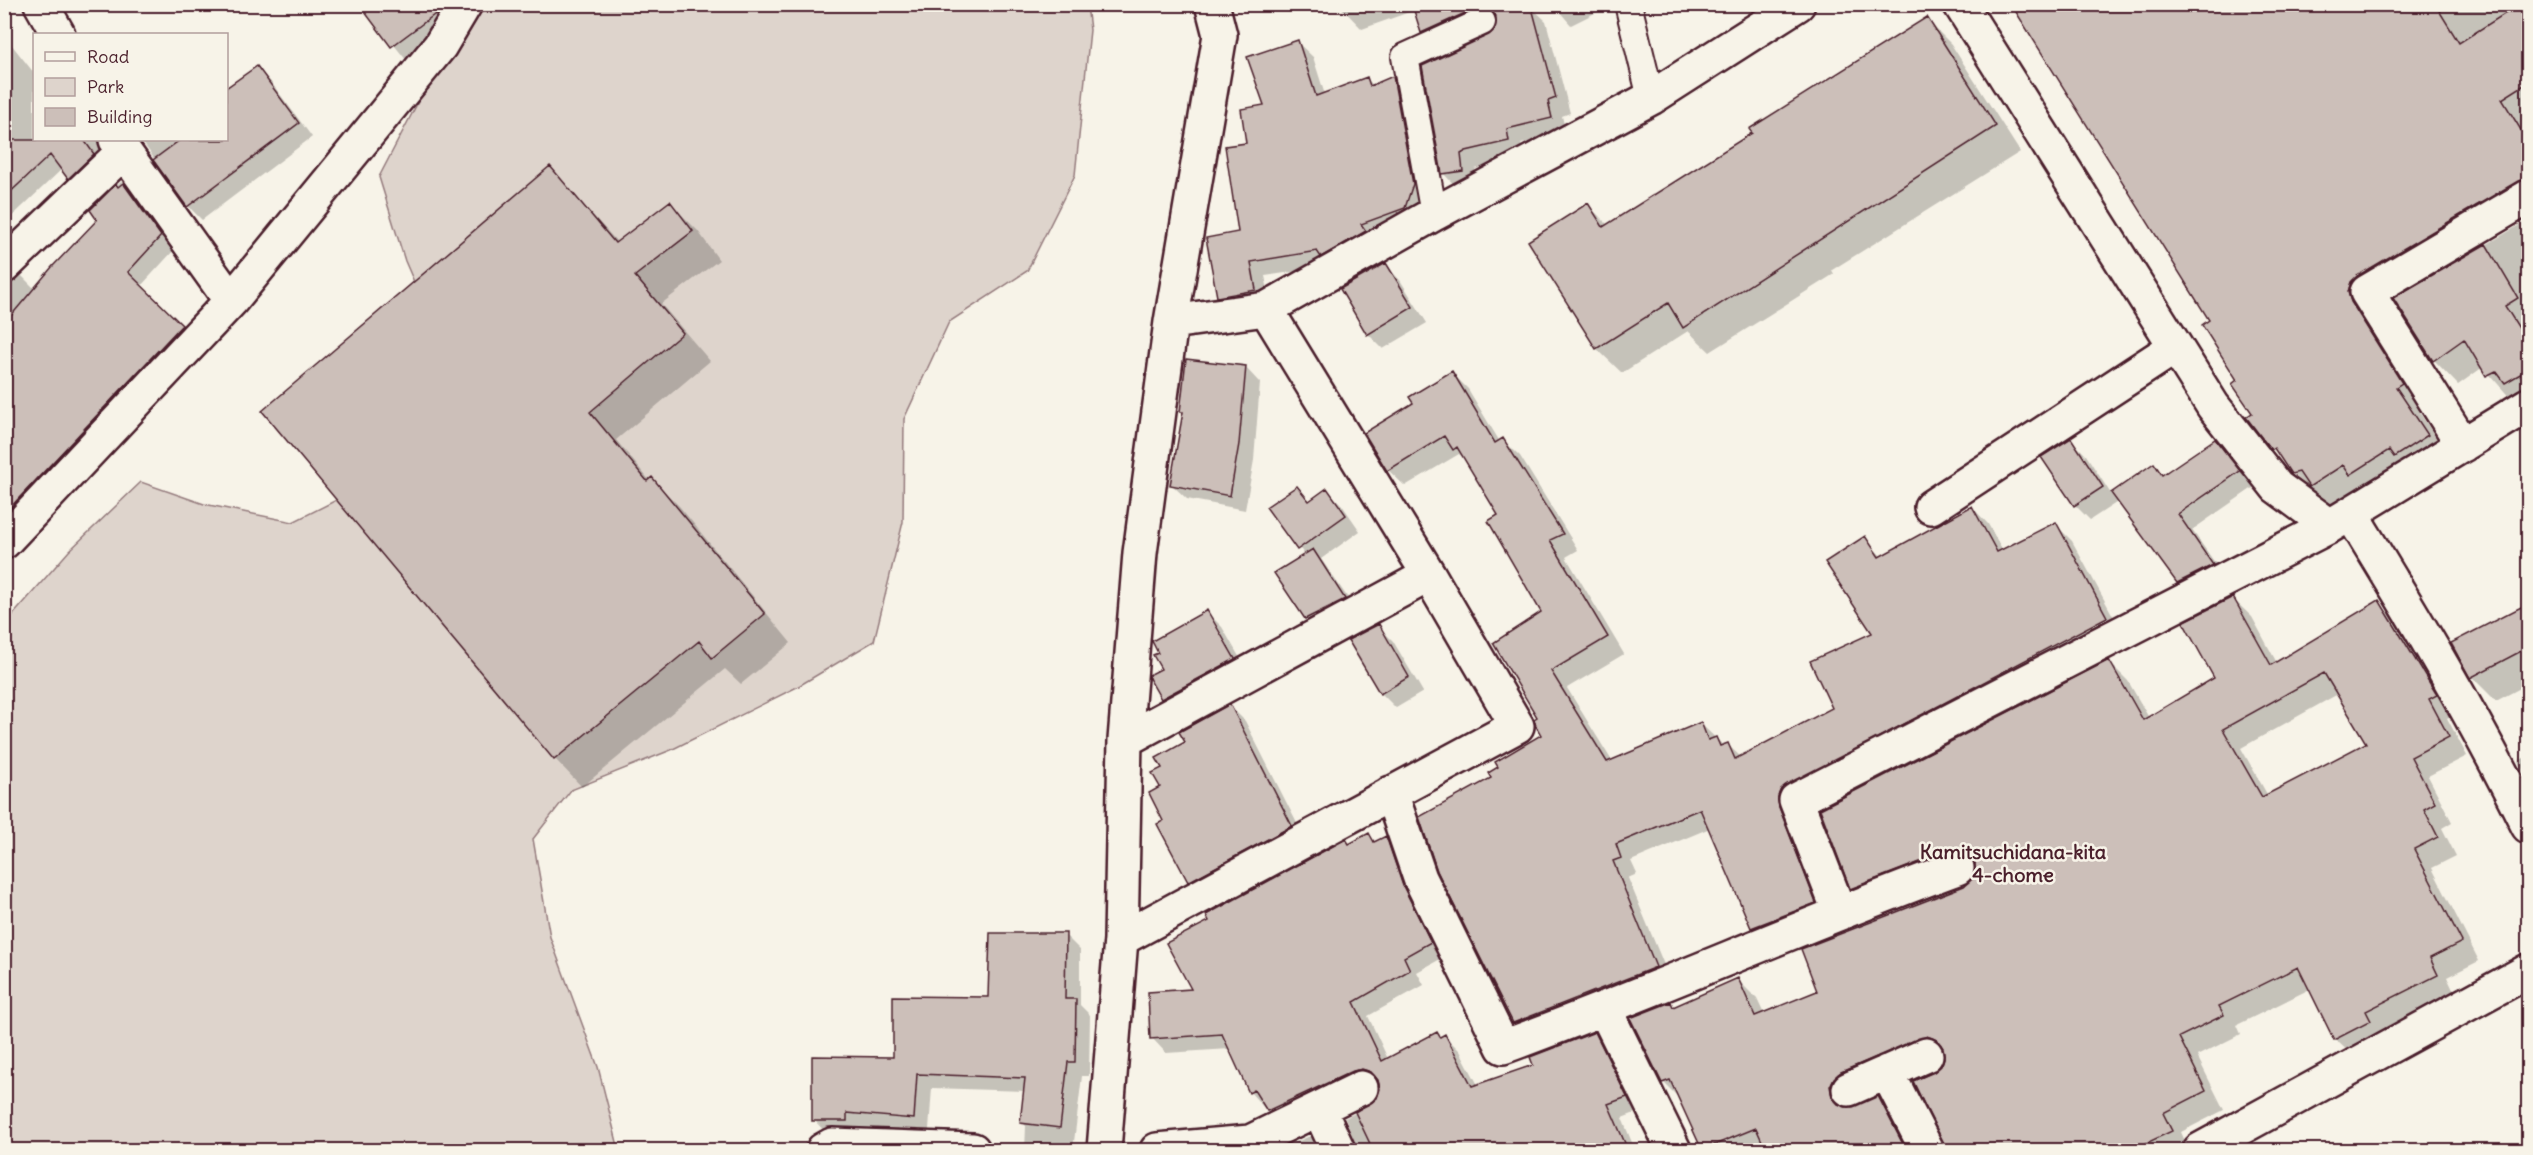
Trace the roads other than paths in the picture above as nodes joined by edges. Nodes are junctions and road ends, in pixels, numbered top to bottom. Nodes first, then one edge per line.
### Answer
1 (41, 4) edge
2 (465, 4) edge
3 (1212, 4) edge
4 (1628, 4) edge
5 (1798, 4) edge
6 (1960, 4) edge
7 (1482, 22) dead end
8 (57, 33) edge
9 (1651, 98) junction
10 (120, 146) edge
11 (2529, 197) edge
12 (1434, 213) junction
13 (4, 266) edge
14 (231, 301) junction
15 (1266, 309) junction
16 (1171, 322) junction
17 (2175, 347) junction
18 (2529, 405) edge
19 (2463, 445) junction
20 (1931, 507) dead end
21 (2340, 520) junction
22 (4, 542) edge
23 (1429, 575) junction
24 (1125, 740) junction
25 (1391, 793) junction
26 (2529, 826) edge
27 (1957, 868) dead end
28 (1839, 911) junction
29 (1121, 939) junction
30 (2529, 971) edge
31 (1605, 1010) junction
32 (1926, 1055) dead end
33 (1887, 1072) junction
34 (1361, 1088) dead end
35 (1849, 1089) dead end
36 (1318, 1109) junction
37 (822, 1150) edge
38 (973, 1150) edge
39 (1104, 1150) edge
40 (1157, 1150) edge
41 (1338, 1150) edge
42 (1674, 1150) edge
43 (1927, 1150) edge
44 (2200, 1150) edge

1 - 8 street
2 - 14 street
3 - 16 street
4 - 9 lane
5 - 9 street
6 - 17 street
7 - 12 lane
9 - 12 street
10 - 13 street
10 - 14 street
11 - 19 street
12 - 15 street
14 - 22 street
15 - 16 street
15 - 23 street
16 - 24 street
17 - 20 street
17 - 21 street
18 - 19 street
19 - 21 street
21 - 26 street
21 - 28 street
23 - 24 street
23 - 25 street
24 - 29 street
25 - 29 street
25 - 31 street
27 - 28 street
28 - 31 street
29 - 39 street
30 - 44 street
31 - 42 street
32 - 33 street
33 - 35 street
33 - 43 street
34 - 36 street
36 - 40 street
36 - 41 street
37 - 38 street

